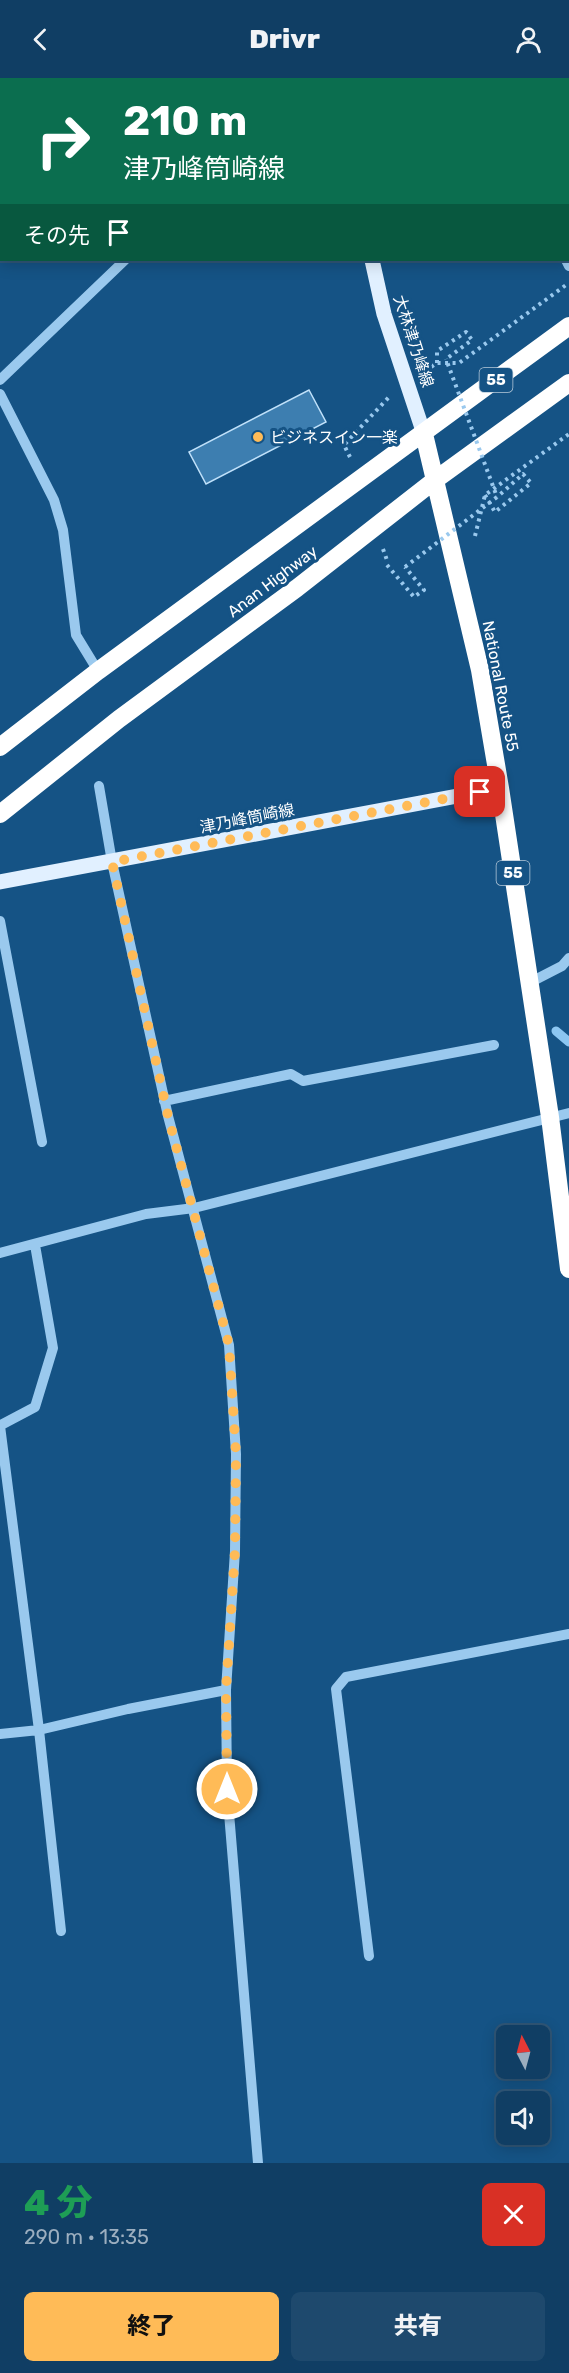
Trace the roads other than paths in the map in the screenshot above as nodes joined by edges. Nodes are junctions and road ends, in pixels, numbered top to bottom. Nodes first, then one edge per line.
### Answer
1 (124, 261) edge
2 (372, 261) edge
3 (569, 326) edge
4 (0, 380) edge
5 (569, 383) edge
6 (0, 394) edge
7 (424, 434) junction
8 (435, 480) junction
9 (98, 671) junction
10 (0, 747) edge
11 (99, 786) dead end
12 (500, 788) junction
13 (0, 814) edge
14 (112, 862) junction
15 (0, 882) edge
16 (0, 921) edge
17 (569, 958) edge
18 (529, 983) junction
19 (494, 1045) dead end
20 (164, 1101) junction
21 (569, 1113) edge
22 (550, 1117) junction
23 (42, 1142) dead end
24 (194, 1208) junction
25 (35, 1245) junction
26 (0, 1254) edge
27 (569, 1269) edge
28 (1, 1426) edge
29 (569, 1634) edge
30 (226, 1690) junction
31 (39, 1730) junction
32 (0, 1734) edge
33 (61, 1931) dead end
34 (369, 1956) dead end
35 (258, 2163) edge

1 - 4 street
2 - 7 main road, 大林津乃峰線
3 - 7 highway, Anan Highway / 55
5 - 8 highway, Anan Highway
6 - 9 street
7 - 8 highway, National Route 55 / 55
7 - 9 highway, Anan Highway / 55
8 - 12 highway, National Route 55 / 55
8 - 13 highway, Anan Highway
9 - 10 highway, Anan Highway / 55
11 - 14 street
12 - 14 main road, 津乃峰筒崎線
12 - 18 highway, National Route 55 / 55
14 - 15 main road, 津乃峰筒崎線
14 - 20 street
16 - 23 street
17 - 18 street
18 - 22 highway, National Route 55 / 55
19 - 20 street
20 - 24 street
21 - 22 street
22 - 24 street
22 - 27 highway, National Route 55 / 55
24 - 25 street
24 - 30 street
25 - 26 street
25 - 28 street
28 - 31 street
29 - 34 street
30 - 31 street
30 - 35 street
31 - 32 street
31 - 33 street

